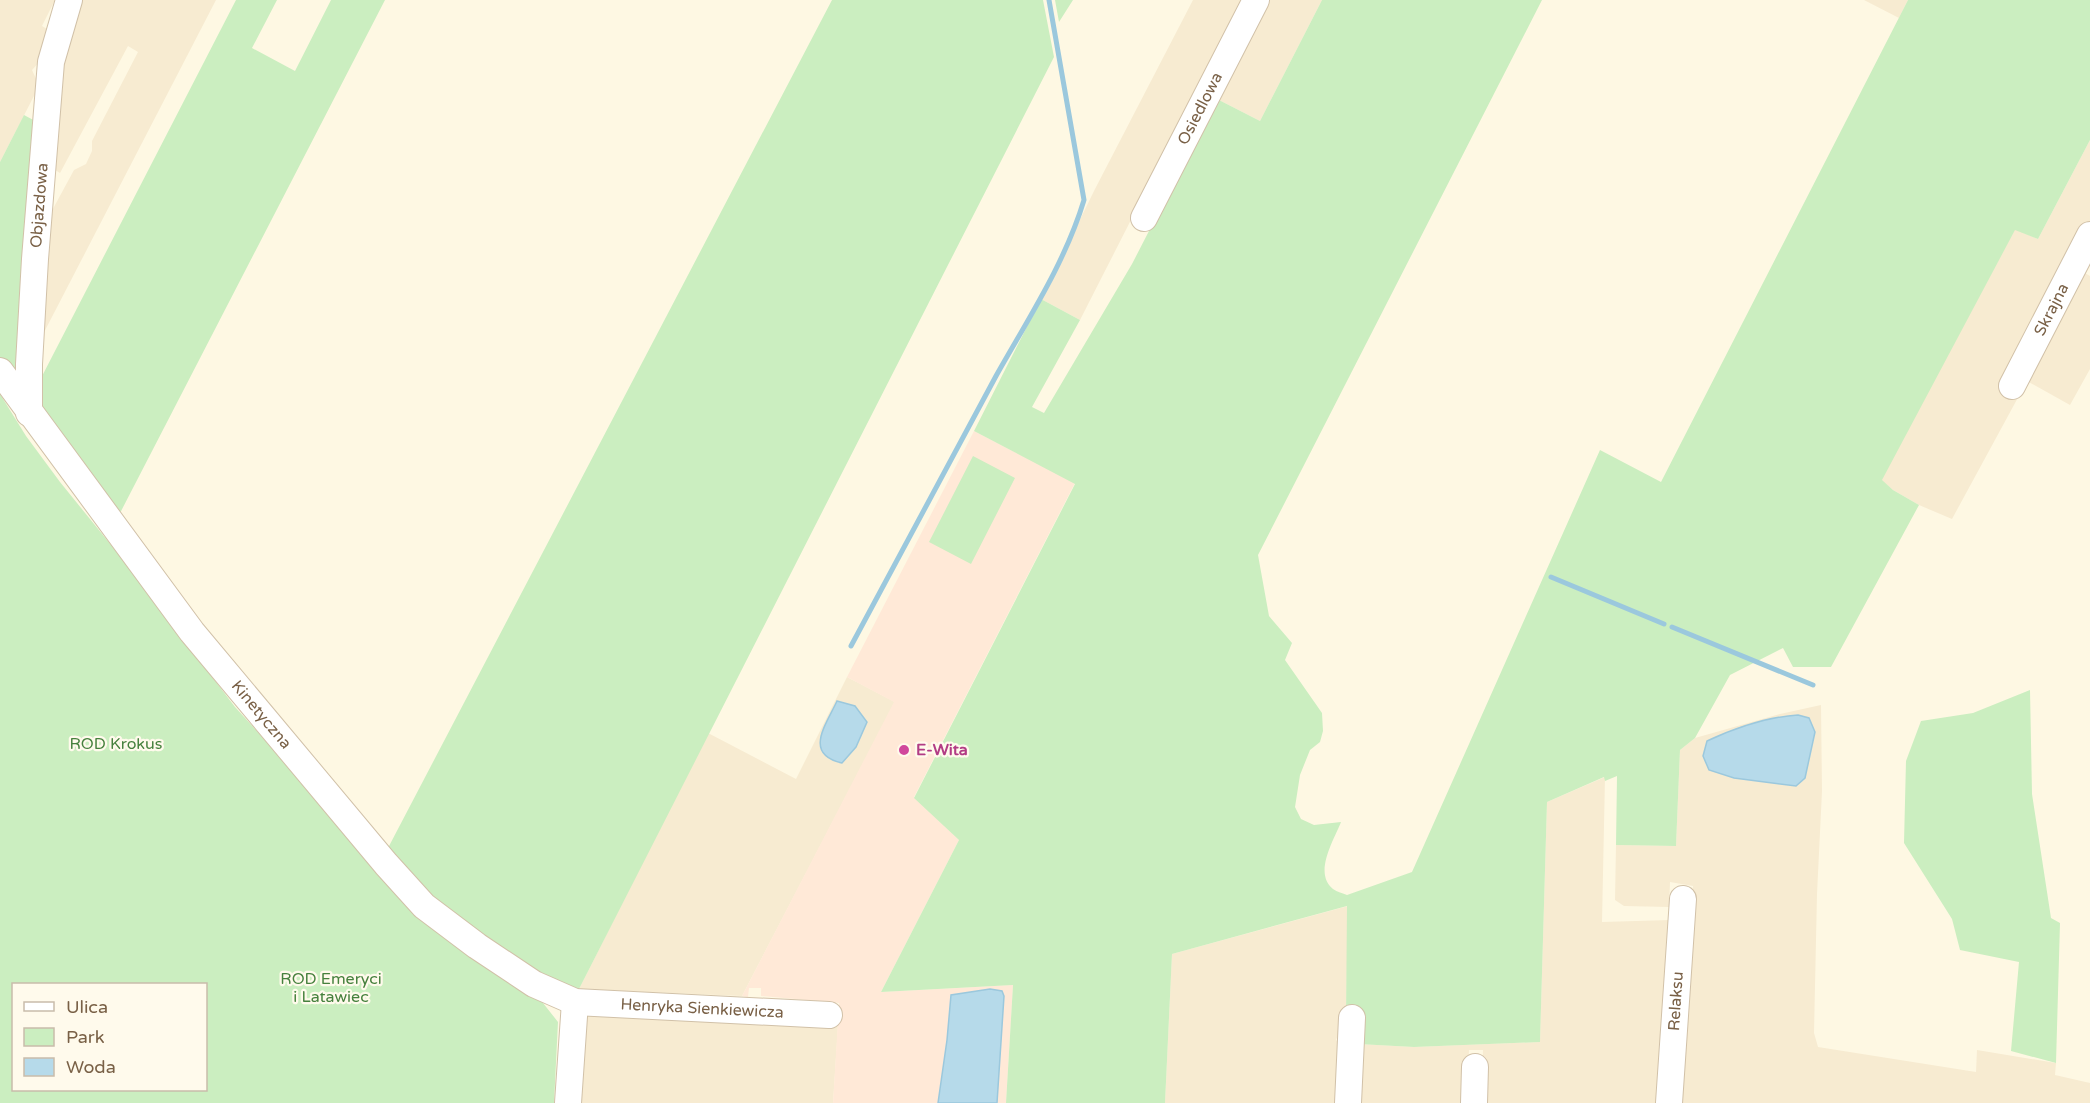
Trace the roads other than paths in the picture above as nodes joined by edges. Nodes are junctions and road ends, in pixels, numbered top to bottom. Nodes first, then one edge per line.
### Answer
1 (69, 0) edge
2 (1256, 0) edge
3 (1144, 218) dead end
4 (2090, 235) edge
5 (0, 371) edge
6 (2012, 386) dead end
7 (29, 413) junction
8 (1683, 899) dead end
9 (574, 1002) junction
10 (829, 1014) dead end
11 (1352, 1018) dead end
12 (1475, 1067) dead end
13 (568, 1103) edge
14 (1348, 1103) edge
15 (1473, 1103) edge
16 (1669, 1103) edge

1 - 7 street, Objazdowa
2 - 3 street, Osiedlowa
4 - 6 street, Skrajna
5 - 7 street, Kinetyczna
7 - 9 street, Kinetyczna
8 - 16 street, Relaksu
9 - 10 street, Henryka Sienkiewicza
9 - 13 street
11 - 14 street
12 - 15 street

